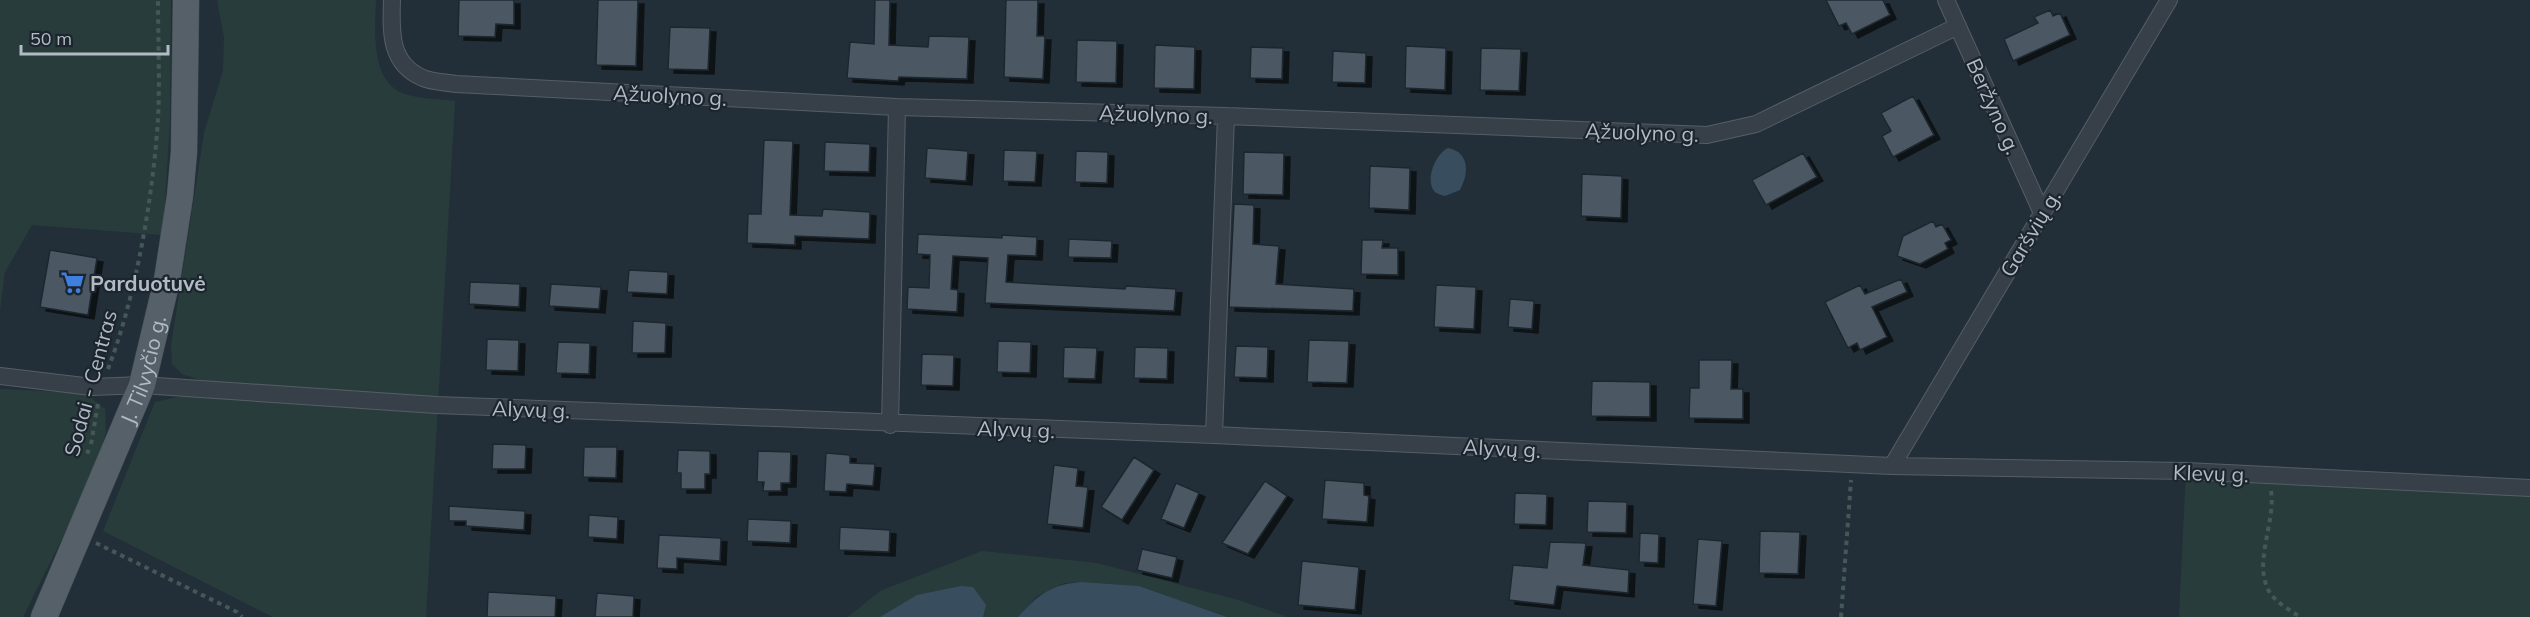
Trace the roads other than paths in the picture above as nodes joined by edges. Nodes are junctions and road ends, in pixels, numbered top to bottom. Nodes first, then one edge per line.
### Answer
1 (186, 0) edge
2 (392, 0) edge
3 (1946, 0) edge
4 (2169, 0) edge
5 (1958, 26) junction
6 (897, 107) junction
7 (1226, 116) junction
8 (2042, 213) junction
9 (0, 376) edge
10 (142, 385) junction
11 (890, 424) junction
12 (1214, 435) junction
13 (1892, 466) junction
14 (2530, 488) edge
15 (44, 617) edge

1 - 10 main road, J. Tilvyčio g.
2 - 6 street, Ąžuolyno g.
3 - 5 street, Beržyno g.
4 - 8 street, Garšvių g.
5 - 7 street, Ąžuolyno g.
5 - 8 street, Beržyno g.
6 - 7 street, Ąžuolyno g.
6 - 11 street
7 - 12 street
8 - 13 street, Garšvių g.
9 - 10 street, Alyvų g.
10 - 11 street, Alyvų g.
10 - 15 main road, J. Tilvyčio g.
11 - 12 street, Alyvų g.
12 - 13 street, Alyvų g.
13 - 14 street, Klevų g.

